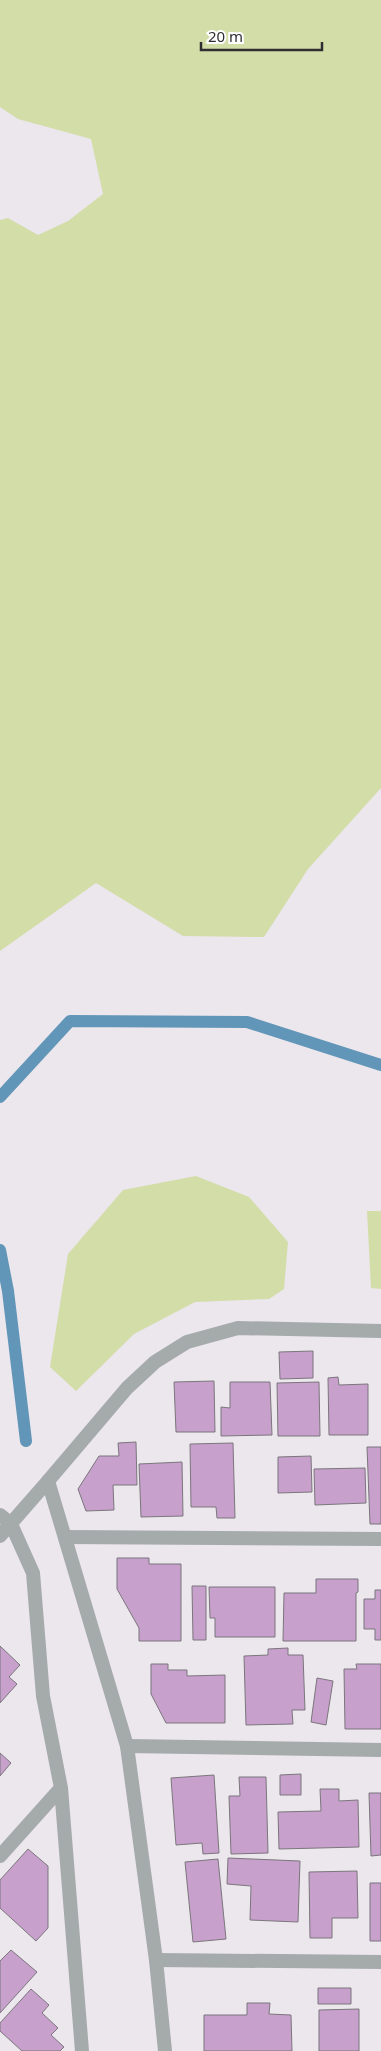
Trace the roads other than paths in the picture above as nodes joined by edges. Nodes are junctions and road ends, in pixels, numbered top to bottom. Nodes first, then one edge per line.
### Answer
1 (381, 1330) edge
2 (48, 1481) junction
3 (5, 1519) edge
4 (0, 1536) edge
5 (65, 1537) junction
6 (381, 1538) edge
7 (128, 1746) junction
8 (381, 1750) edge
9 (61, 1788) junction
10 (0, 1856) edge
11 (156, 1960) junction
12 (381, 1962) edge
13 (82, 2051) edge
14 (165, 2051) edge

1 - 2 street
2 - 3 street
2 - 5 street
3 - 4 street
3 - 9 street
5 - 6 street
5 - 7 street
7 - 8 street
7 - 11 street
9 - 10 street
9 - 13 street
11 - 12 street
11 - 14 street

